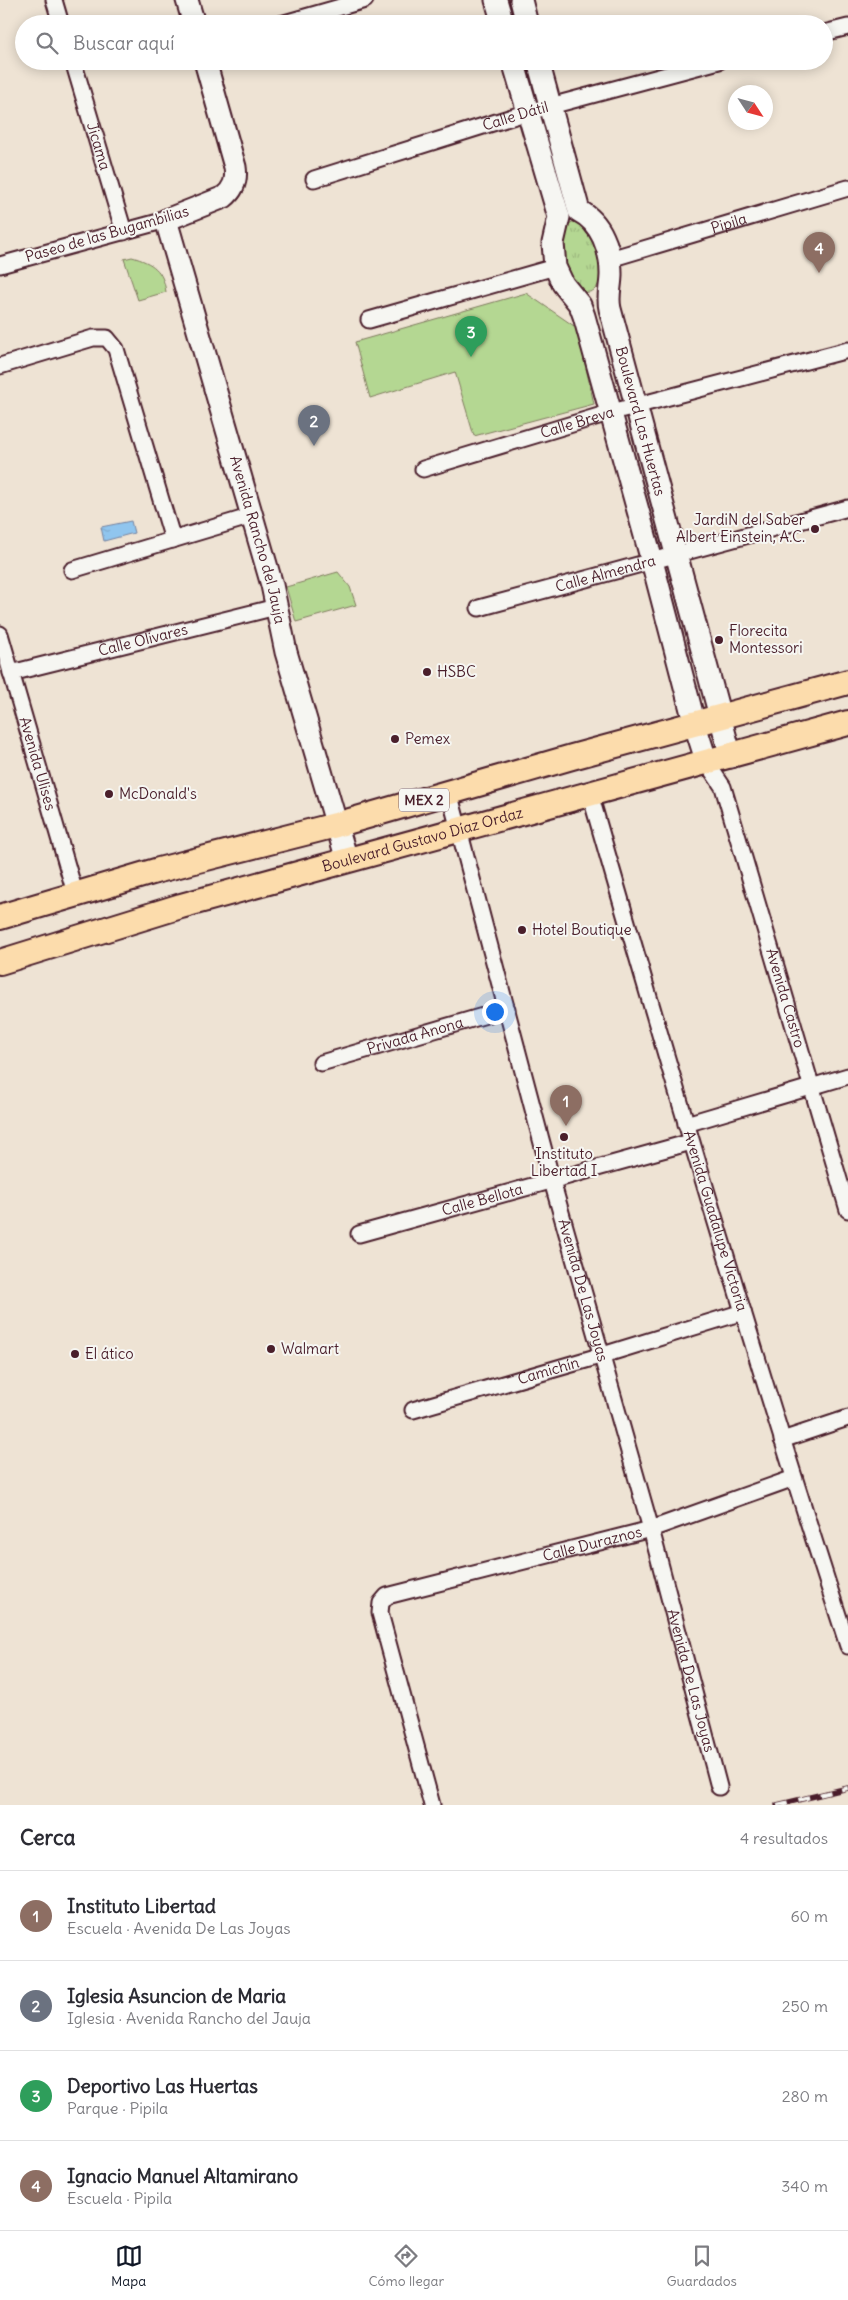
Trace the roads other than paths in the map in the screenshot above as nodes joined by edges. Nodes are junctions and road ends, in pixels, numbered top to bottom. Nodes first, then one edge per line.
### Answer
1 (54, 0) edge
2 (187, 0) edge
3 (365, 0) edge
4 (496, 0) edge
5 (521, 0) edge
6 (58, 15) edge
7 (191, 15) edge
8 (313, 15) edge
9 (500, 15) edge
10 (525, 15) edge
11 (848, 27) edge
12 (833, 31) edge
13 (76, 70) edge
14 (208, 70) edge
15 (516, 70) edge
16 (541, 70) edge
17 (686, 70) edge
18 (552, 106) junction
19 (528, 112) junction
20 (314, 179) dead end
21 (848, 188) edge
22 (569, 214) junction
23 (166, 220) junction
24 (124, 232) junction
25 (610, 259) junction
26 (0, 265) edge
27 (555, 266) junction
28 (607, 298) junction
29 (580, 306) junction
30 (369, 320) dead end
31 (848, 350) edge
32 (0, 366) edge
33 (636, 407) junction
34 (612, 412) junction
35 (423, 469) dead end
36 (848, 508) edge
37 (252, 516) junction
38 (173, 540) junction
39 (677, 556) junction
40 (652, 561) junction
41 (72, 570) dead end
42 (276, 607) junction
43 (479, 608) dead end
44 (0, 634) edge
45 (11, 673) junction
46 (848, 682) edge
47 (720, 718) junction
48 (848, 723) edge
49 (695, 725) junction
50 (731, 757) junction
51 (707, 762) junction
52 (723, 787) junction
53 (449, 792) junction
54 (590, 794) junction
55 (336, 826) junction
56 (459, 832) junction
57 (347, 860) junction
58 (75, 894) junction
59 (0, 918) edge
60 (0, 962) edge
61 (507, 1009) junction
62 (321, 1063) dead end
63 (848, 1076) edge
64 (811, 1088) junction
65 (686, 1124) junction
66 (691, 1142) junction
67 (552, 1181) junction
68 (848, 1210) edge
69 (359, 1234) dead end
70 (743, 1312) junction
71 (603, 1356) junction
72 (413, 1410) dead end
73 (848, 1418) edge
74 (782, 1440) junction
75 (794, 1478) junction
76 (651, 1529) junction
77 (848, 1646) edge
78 (719, 1787) dead end
79 (432, 1805) edge

1 - 6 street
2 - 7 main road
3 - 8 street
4 - 9 main road
5 - 10 main road
11 - 12 street
13 - 24 street, Jicama
14 - 23 main road, Paseo de las Bugambilias
15 - 19 main road, Boulevard Las Huertas
16 - 18 main road, Boulevard Las Huertas
17 - 18 street, Calle Dátil
18 - 19 street, Calle Dátil
18 - 22 main road, Boulevard Las Huertas
19 - 20 street, Calle Dátil
19 - 22 main road, Boulevard Las Huertas
21 - 25 street, Pipila
22 - 25 main road, Boulevard Las Huertas
22 - 27 main road, Boulevard Las Huertas
23 - 24 street, Paseo de las Bugambilias
23 - 37 main road, Avenida Rancho del Jauja
24 - 26 street, Paseo de las Bugambilias
25 - 28 main road, Boulevard Las Huertas
27 - 29 main road, Boulevard Las Huertas
27 - 30 street
28 - 29 main road
28 - 33 main road, Boulevard Las Huertas
29 - 34 main road, Boulevard Las Huertas
31 - 33 street, Calle Breva
32 - 38 street
33 - 34 street, Calle Breva
33 - 39 main road, Boulevard Las Huertas
34 - 35 street, Calle Breva
34 - 40 main road, Boulevard Las Huertas
36 - 39 street, Calle Almendra
37 - 38 street
37 - 42 main road, Avenida Rancho del Jauja
38 - 41 street
39 - 40 street, Calle Almendra
39 - 47 main road, Boulevard Las Huertas
40 - 43 street, Calle Almendra
40 - 49 main road, Boulevard Las Huertas
42 - 45 street, Calle Olivares
42 - 55 main road, Avenida Rancho del Jauja
44 - 45 street, Avenida Ulises
45 - 58 street, Avenida Ulises
46 - 47 main road, MEX 2
47 - 49 main road, MEX 2
47 - 50 main road, Boulevard Las Huertas
48 - 50 main road, Boulevard Gustavo Díaz Ordaz / MEX 2
49 - 51 main road, Boulevard Las Huertas
49 - 53 main road, MEX 2
50 - 51 main road, Boulevard Gustavo Díaz Ordaz / MEX 2
50 - 52 street
51 - 52 street, Avenida Castro
51 - 54 main road, Boulevard Gustavo Díaz Ordaz / MEX 2
52 - 64 street, Avenida Castro
53 - 55 main road, MEX 2
53 - 56 street, Avenida De Las Joyas
54 - 56 main road, Boulevard Gustavo Díaz Ordaz / MEX 2
54 - 65 street, Avenida Guadalupe Victoria
55 - 57 main road, Avenida Rancho del Jauja
55 - 58 main road, MEX 2
56 - 57 main road, Boulevard Gustavo Díaz Ordaz / MEX 2
56 - 61 street, Avenida De Las Joyas
57 - 60 main road, Boulevard Gustavo Díaz Ordaz / MEX 2
58 - 59 main road, MEX 2
61 - 62 street, Privada Anona
61 - 67 street, Avenida De Las Joyas
63 - 64 street
64 - 65 street
64 - 68 street, Avenida Castro
65 - 66 street, Avenida Guadalupe Victoria
66 - 67 street, Calle Bellota
66 - 70 street, Avenida Guadalupe Victoria
67 - 69 street, Calle Bellota
67 - 71 street, Avenida De Las Joyas
70 - 71 street, Camichín
70 - 74 street, Avenida Guadalupe Victoria
71 - 72 street, Camichín
71 - 76 street, Avenida De Las Joyas
73 - 74 street
74 - 75 street, Avenida Guadalupe Victoria
75 - 76 street, Calle Duraznos
75 - 77 street, Avenida Guadalupe Victoria
76 - 78 street, Avenida De Las Joyas
76 - 79 street, Calle Duraznos

